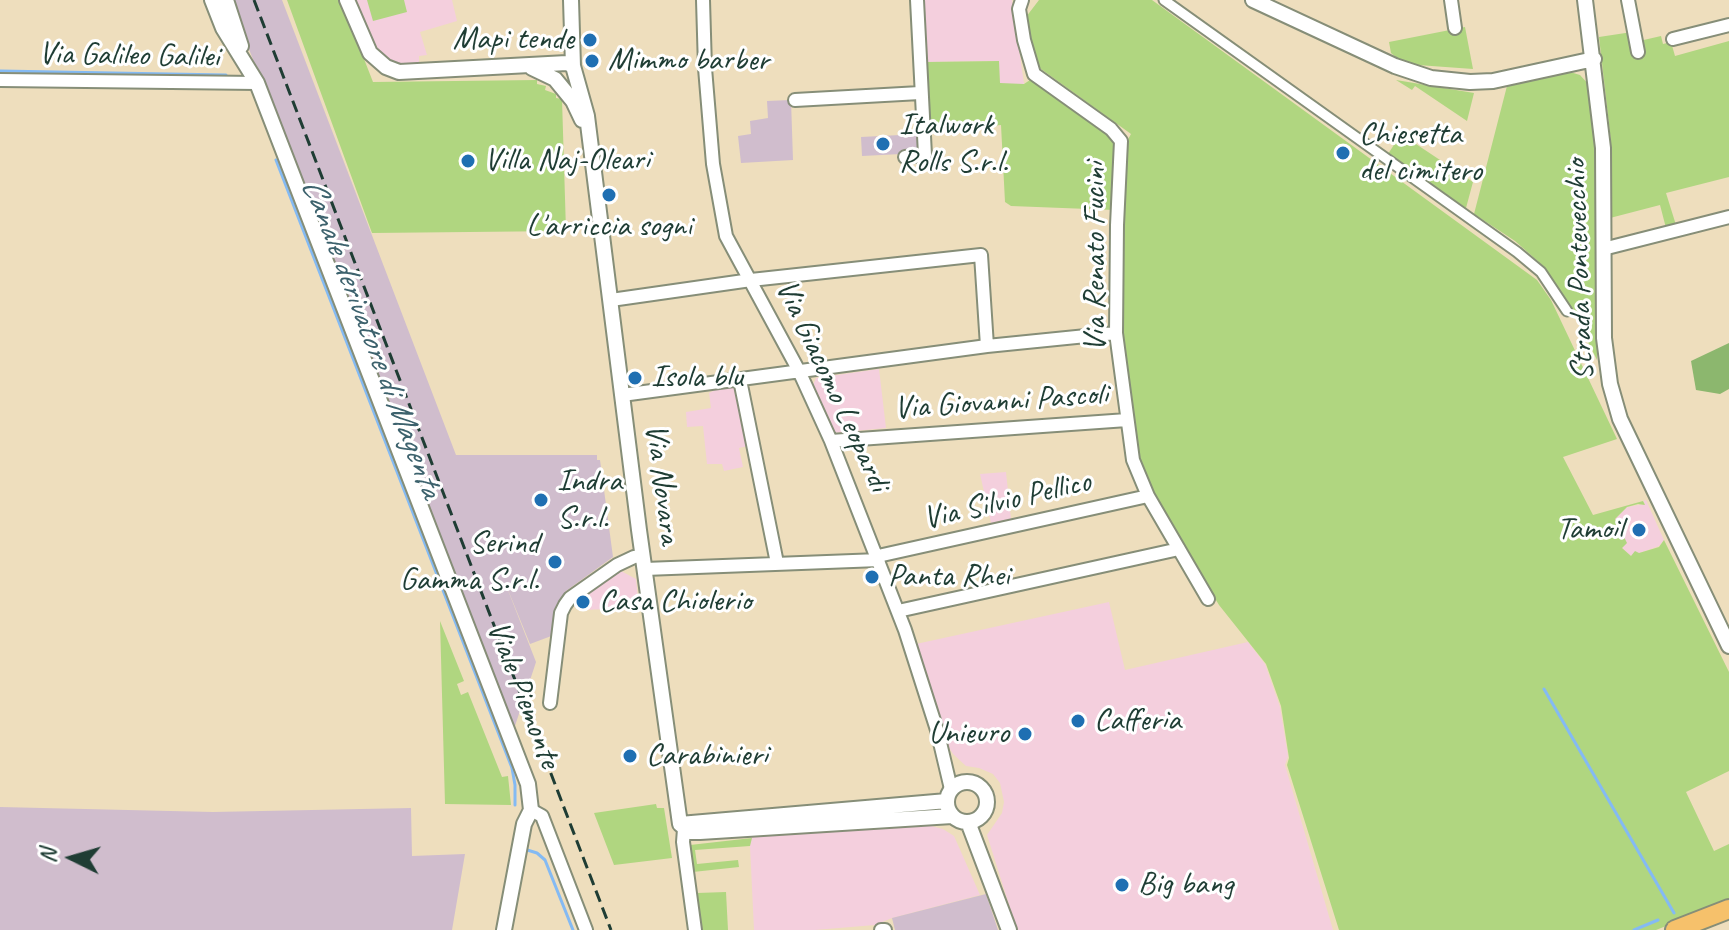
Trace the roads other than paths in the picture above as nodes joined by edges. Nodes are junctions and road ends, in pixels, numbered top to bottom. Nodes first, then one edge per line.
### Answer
1 (212, 0) edge
2 (226, 0) edge
3 (347, 0) edge
4 (571, 0) edge
5 (703, 0) edge
6 (917, 0) edge
7 (1022, 0) edge
8 (1164, 0) edge
9 (1253, 0) edge
10 (1451, 0) edge
11 (1585, 0) edge
12 (1628, 0) edge
13 (1277, 6) edge
14 (1729, 25) edge
15 (1455, 28) dead end
16 (1673, 39) dead end
17 (1638, 52) dead end
18 (1594, 59) junction
19 (248, 65) junction
20 (566, 70) junction
21 (0, 80) edge
22 (257, 83) junction
23 (920, 93) junction
24 (795, 100) dead end
25 (905, 157) dead end
26 (1729, 217) edge
27 (1603, 249) junction
28 (751, 280) junction
29 (611, 300) junction
30 (1567, 311) dead end
31 (1116, 333) junction
32 (987, 346) junction
33 (799, 371) junction
34 (740, 380) junction
35 (622, 395) junction
36 (1127, 420) junction
37 (831, 441) junction
38 (1148, 496) junction
39 (1179, 549) junction
40 (878, 558) junction
41 (644, 562) junction
42 (777, 563) junction
43 (1208, 599) dead end
44 (898, 611) junction
45 (1725, 627) edge
46 (1729, 646) edge
47 (550, 703) dead end
48 (950, 802) junction
49 (531, 810) junction
50 (968, 822) junction
51 (682, 826) junction
52 (1729, 909) edge
53 (504, 930) edge
54 (586, 930) edge
55 (695, 930) edge
56 (1009, 930) edge
57 (1675, 930) edge

1 - 19 street, Viale Piemonte
2 - 19 street, Viale Piemonte
3 - 20 street
4 - 20 street
5 - 28 street, Via Giacomo Leopardi
6 - 23 street
7 - 31 street, Via Renato Fucini
8 - 30 street
9 - 13 street
10 - 15 street
11 - 18 street, Strada Pontevecchio
12 - 17 street
13 - 18 street
14 - 16 street
18 - 27 street, Strada Pontevecchio
19 - 22 street, Viale Piemonte
20 - 29 street, Via Novara
21 - 22 street, Via Galileo Galilei
22 - 49 street, Viale Piemonte
23 - 24 street
23 - 25 street
26 - 27 street
27 - 45 street, Strada Pontevecchio
28 - 29 street
28 - 32 street
28 - 33 street, Via Giacomo Leopardi
29 - 35 street, Via Novara
31 - 32 street
31 - 36 street, Via Renato Fucini
32 - 33 street
33 - 34 street
33 - 37 street, Via Giacomo Leopardi
34 - 35 street
34 - 42 street
35 - 41 street, Via Novara
36 - 37 street, Via Giovanni Pascoli
36 - 38 street, Via Renato Fucini
37 - 40 street, Via Giacomo Leopardi
38 - 39 street, Via Renato Fucini
38 - 40 street, Via Silvio Pellico
39 - 43 street, Via Renato Fucini
39 - 44 street
40 - 42 street, Via Silvio Pellico
40 - 44 street, Via Giacomo Leopardi
41 - 42 street, Via Silvio Pellico
41 - 47 street
41 - 51 street, Via Novara
44 - 48 street, Via Giacomo Leopardi
45 - 46 street, Strada Pontevecchio
48 - 50 street
48 - 50 street
48 - 51 street
49 - 53 street
49 - 54 street
50 - 56 street
51 - 55 street, Via Novara
52 - 57 main road

